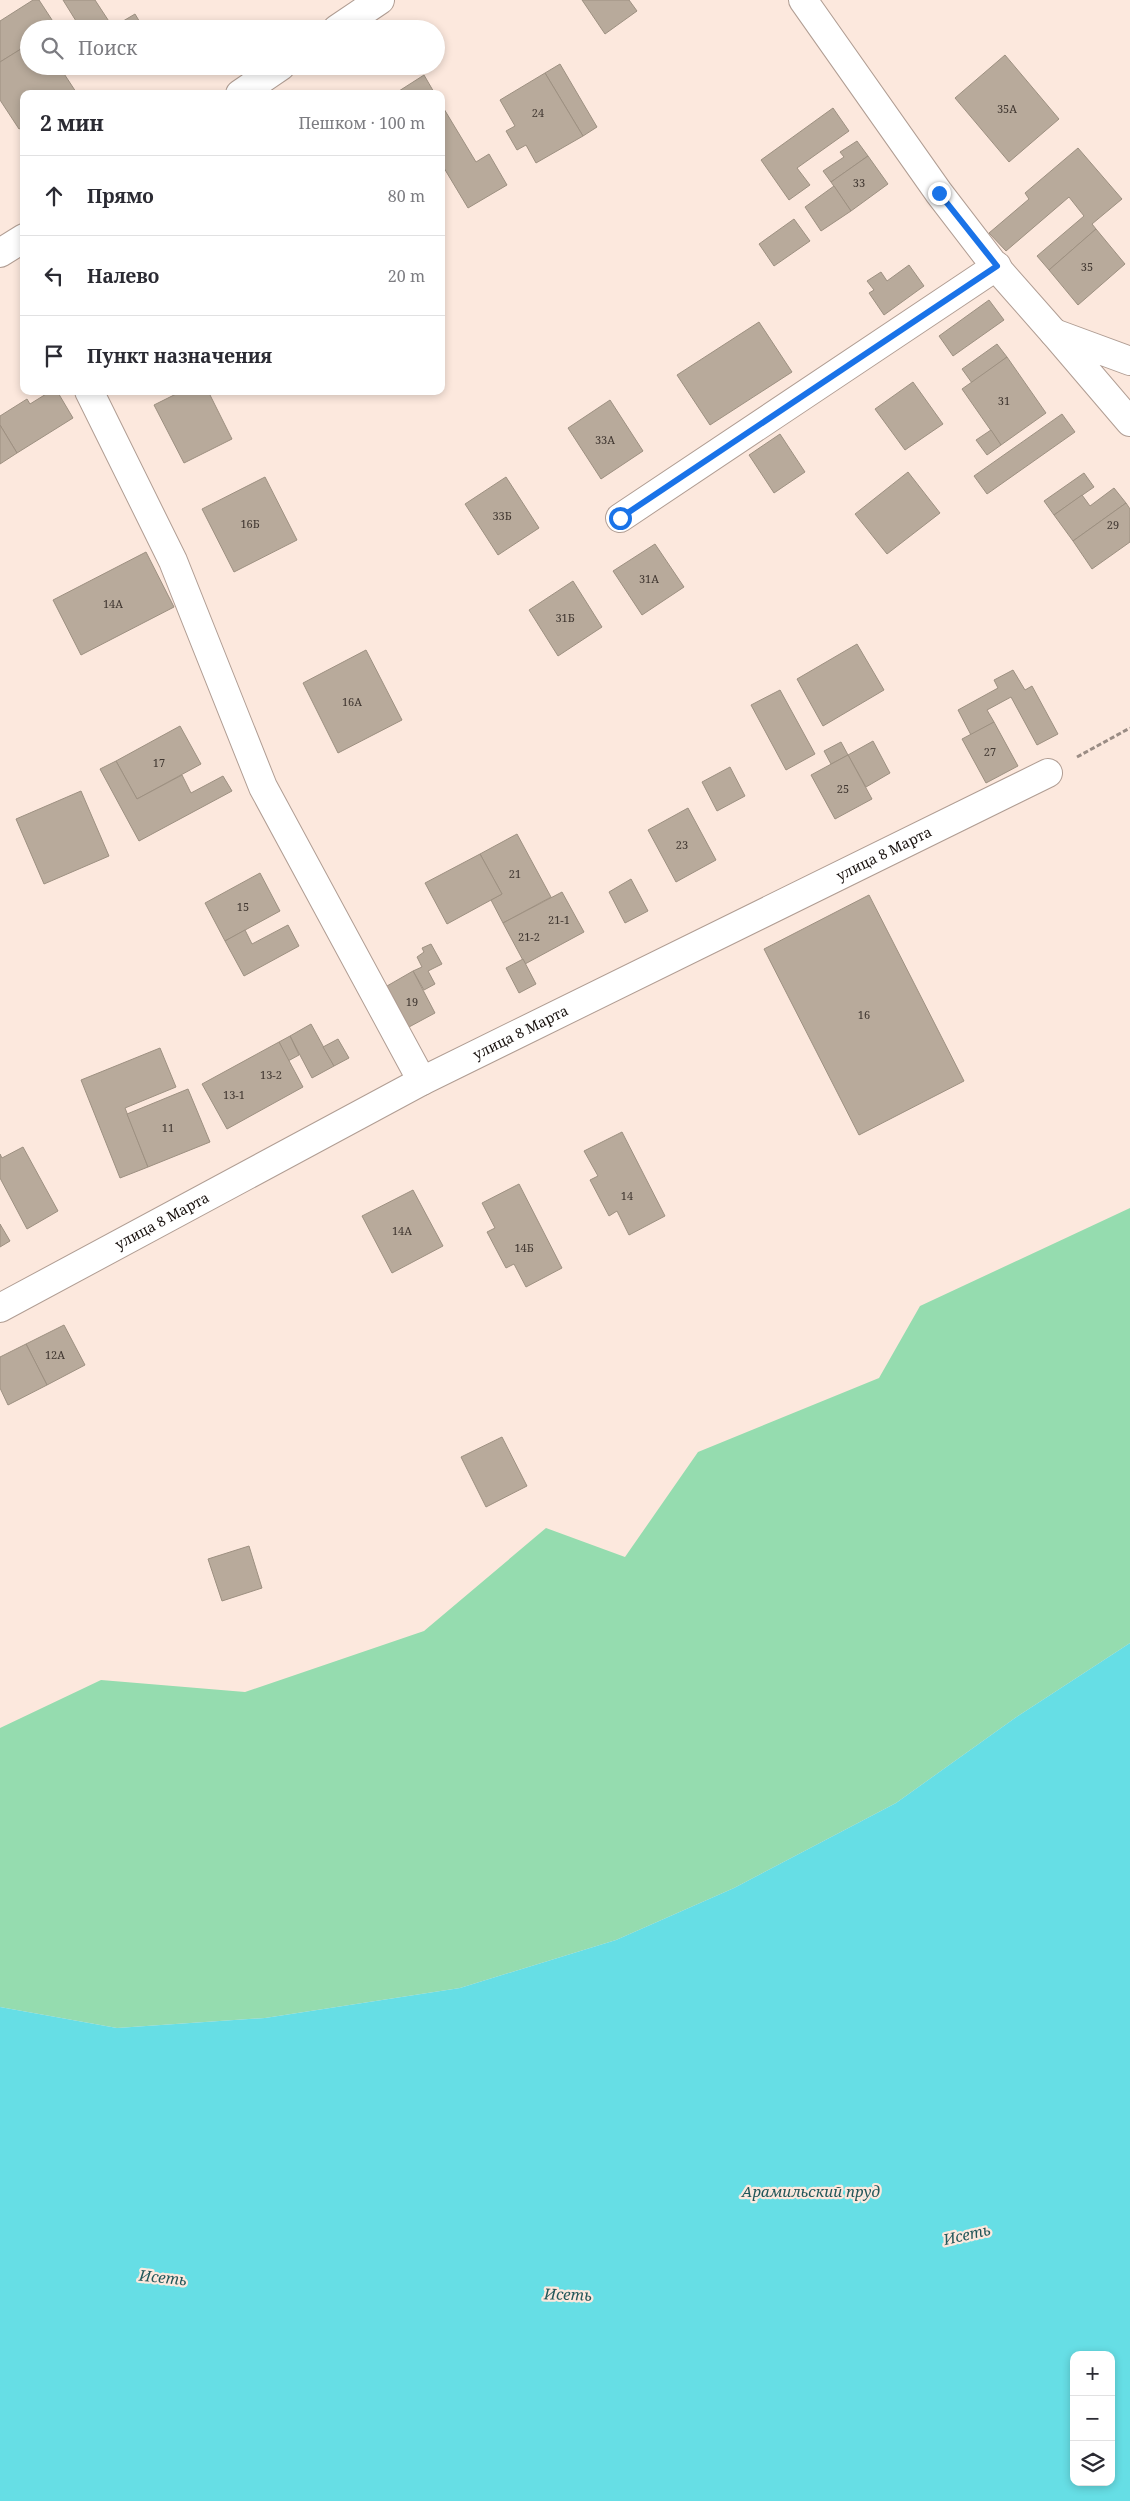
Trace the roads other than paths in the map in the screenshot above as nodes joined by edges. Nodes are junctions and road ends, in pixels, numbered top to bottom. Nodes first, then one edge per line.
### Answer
1 (380, 0) edge
2 (803, 0) edge
3 (350, 20) edge
4 (268, 75) edge
5 (246, 90) edge
6 (997, 266) junction
7 (1054, 333) junction
8 (1130, 361) edge
9 (91, 395) edge
10 (1130, 422) edge
11 (620, 518) dead end
12 (1048, 773) road end
13 (422, 1081) junction
14 (0, 1308) edge

1 - 3 street
2 - 6 street
4 - 5 street
6 - 7 street
6 - 11 street
7 - 8 street
7 - 10 street
9 - 13 street
12 - 13 street, улица 8 Марта
13 - 14 street, улица 8 Марта

